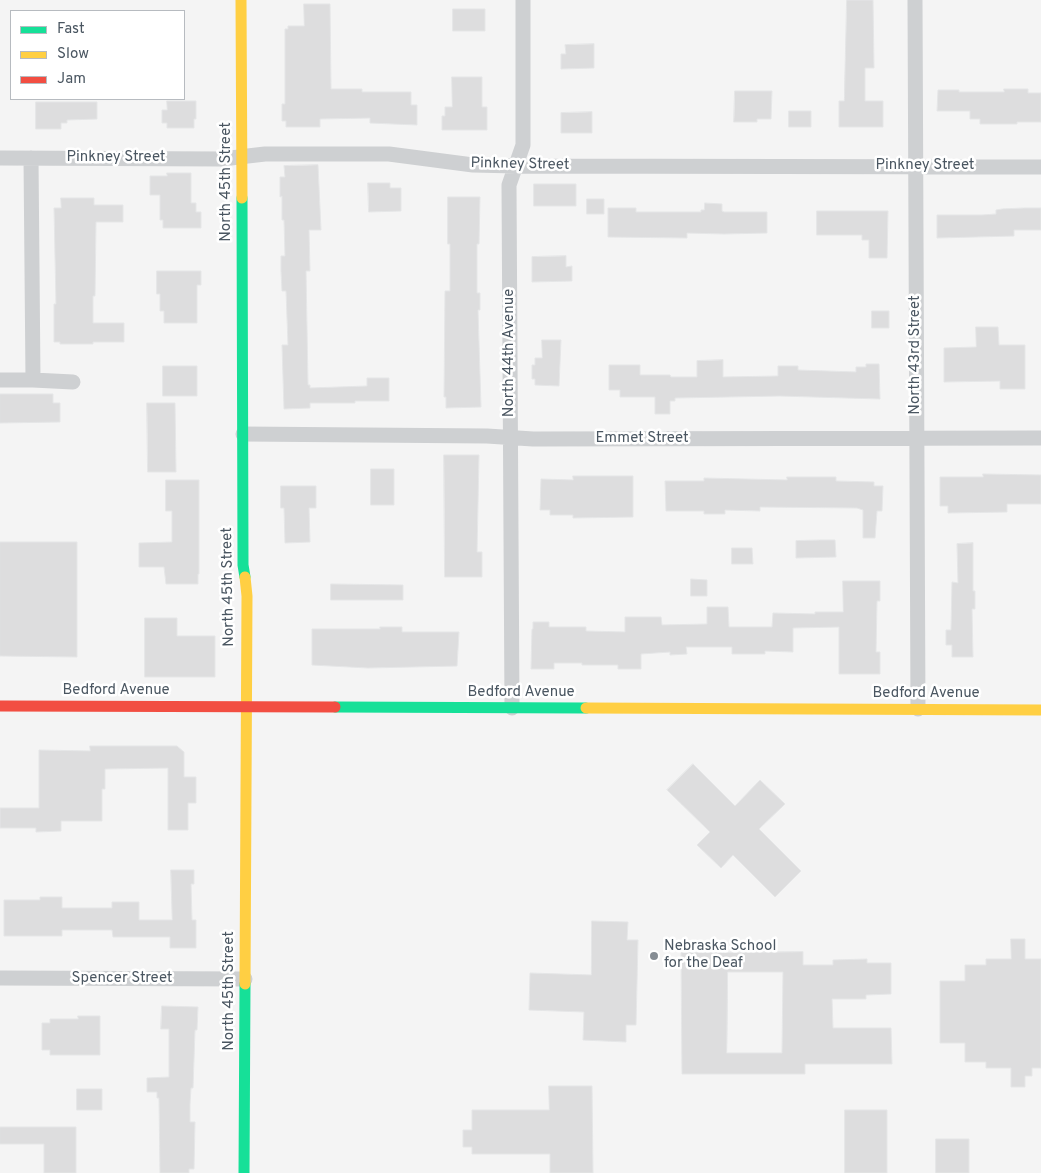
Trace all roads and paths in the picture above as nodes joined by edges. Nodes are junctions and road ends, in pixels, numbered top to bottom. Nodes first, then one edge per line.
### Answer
1 (241, 0) edge
2 (522, 0) edge
3 (915, 0) edge
4 (242, 156) junction
5 (0, 158) edge
6 (31, 158) junction
7 (516, 166) junction
8 (916, 166) junction
9 (1041, 166) edge
10 (0, 380) edge
11 (33, 380) junction
12 (73, 382) dead end
13 (243, 434) junction
14 (511, 438) junction
15 (916, 438) junction
16 (1041, 438) edge
17 (0, 706) edge
18 (245, 706) junction
19 (512, 708) junction
20 (918, 709) junction
21 (1041, 710) edge
22 (0, 978) edge
23 (245, 980) junction
24 (244, 1173) edge

1 - 4 street, North 45th Street
2 - 7 street, North 44th Avenue
3 - 8 street, North 43rd Street
4 - 6 street, Pinkney Street
4 - 7 street, Pinkney Street
4 - 13 street, North 45th Street
5 - 6 street, Pinkney Street
6 - 11 street
7 - 8 street, Pinkney Street
7 - 14 street, North 44th Avenue
8 - 9 street, Pinkney Street
8 - 15 street, North 43rd Street
10 - 11 street
11 - 12 street
13 - 14 street, Emmet Street
13 - 18 street, North 45th Street
14 - 15 street, Emmet Street
14 - 19 street, North 44th Avenue
15 - 16 street, Emmet Street
15 - 20 street, North 43rd Street
17 - 18 street, Bedford Avenue
18 - 19 street, Bedford Avenue
18 - 23 street, North 45th Street
19 - 20 street, Bedford Avenue
20 - 21 street, Bedford Avenue
22 - 23 street, Spencer Street
23 - 24 street, North 45th Street

